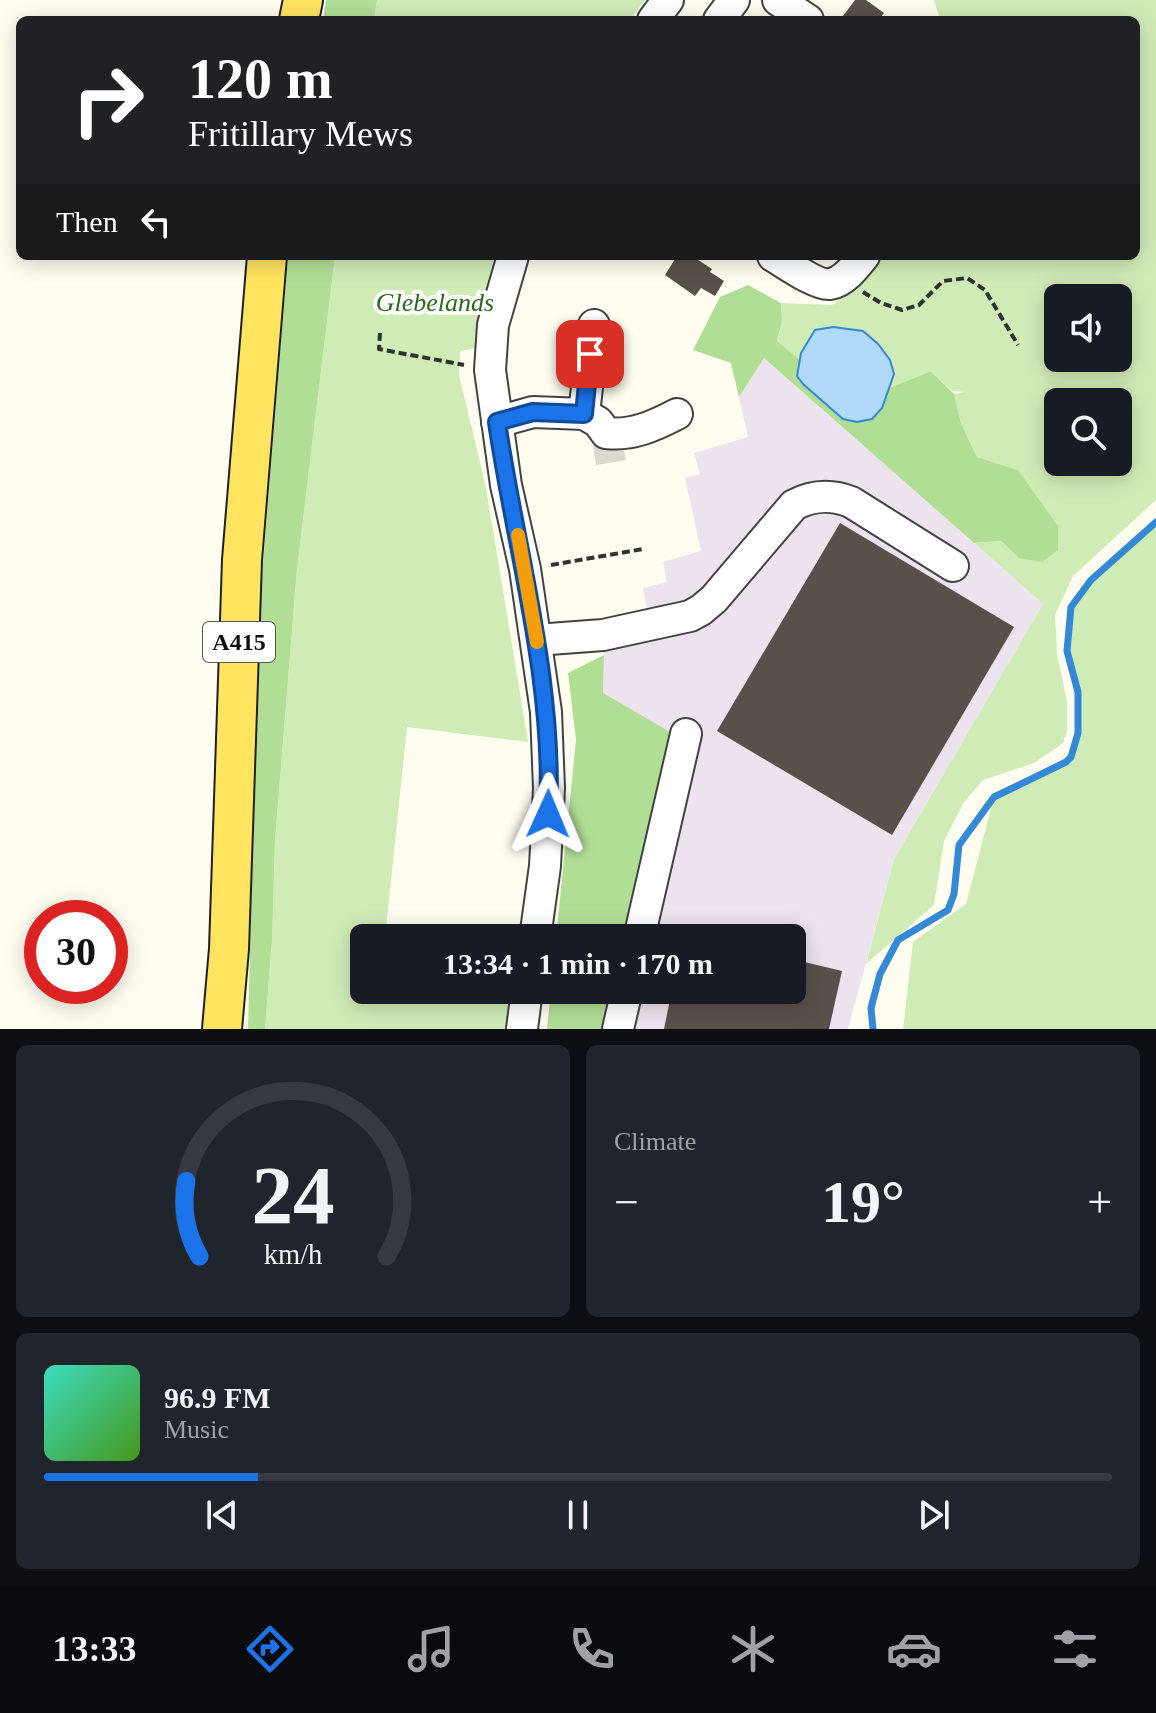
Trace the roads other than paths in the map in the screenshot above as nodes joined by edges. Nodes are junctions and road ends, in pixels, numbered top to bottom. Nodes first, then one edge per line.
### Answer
1 (778, 0) edge
2 (802, 16) edge
3 (267, 260) edge
4 (512, 260) edge
5 (780, 260) edge
6 (860, 260) edge
7 (594, 325) dead end
8 (584, 414) junction
9 (677, 414) dead end
10 (497, 422) junction
11 (953, 566) dead end
12 (536, 640) junction
13 (686, 734) dead end
14 (537, 924) edge
15 (642, 924) edge
16 (525, 1004) edge
17 (624, 1004) edge
18 (222, 1029) edge
19 (522, 1029) edge
20 (618, 1029) edge

1 - 2 street
3 - 18 main road, A415
4 - 10 street
5 - 6 street
7 - 8 street
8 - 9 street
8 - 10 street
10 - 12 street
11 - 12 street
12 - 14 street
13 - 15 street
16 - 19 street
17 - 20 street

